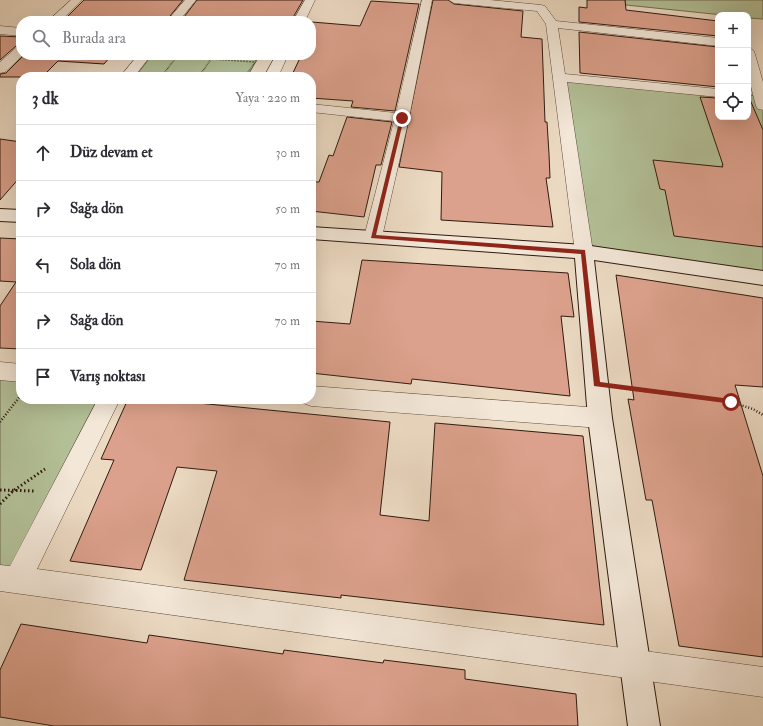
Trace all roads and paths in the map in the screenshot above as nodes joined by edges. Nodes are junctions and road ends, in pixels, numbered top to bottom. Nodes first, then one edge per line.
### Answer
1 (77, 0) edge
2 (191, 0) edge
3 (310, 0) edge
4 (427, 0) edge
5 (454, 0) edge
6 (59, 16) edge
7 (177, 16) edge
8 (302, 16) edge
9 (552, 24) junction
10 (0, 30) edge
11 (16, 32) edge
12 (715, 42) edge
13 (751, 46) edge
14 (763, 48) edge
15 (16, 55) edge
16 (141, 60) edge
17 (174, 60) edge
18 (210, 60) edge
19 (225, 60) edge
20 (280, 60) edge
21 (254, 62) joint
22 (751, 65) edge
23 (0, 69) edge
24 (131, 72) edge
25 (165, 72) edge
26 (202, 72) edge
27 (248, 72) edge
28 (274, 72) edge
29 (560, 78) junction
30 (715, 92) edge
31 (758, 99) edge
32 (316, 109) edge
33 (402, 118) junction
34 (316, 233) edge
35 (373, 237) junction
36 (584, 252) junction
37 (763, 278) edge
38 (0, 371) edge
39 (16, 373) edge
40 (597, 384) junction
41 (316, 396) edge
42 (16, 401) edge
43 (106, 404) edge
44 (763, 415) edge
45 (600, 418) junction
46 (0, 422) edge
47 (51, 465) dead end
48 (0, 490) edge
49 (13, 491) junction
50 (63, 491) junction
51 (0, 504) edge
52 (9, 579) edge
53 (635, 664) junction
54 (763, 682) edge
55 (644, 726) edge

1 - 6 street
2 - 7 street
3 - 8 street
4 - 33 street
5 - 9 street
9 - 12 street
9 - 29 street
10 - 11 street
13 - 14 street
15 - 23 street
16 - 24 street
17 - 25 path
18 - 26 path
19 - 21 path
20 - 28 street
21 - 27 path
22 - 31 street
29 - 30 street
29 - 36 street
32 - 33 street
33 - 35 street
34 - 35 main road
35 - 36 main road
36 - 37 main road
36 - 40 main road
38 - 39 street
40 - 44 path
40 - 45 main road
41 - 45 street
42 - 46 path
43 - 50 street
45 - 53 main road
47 - 49 path
48 - 49 path
49 - 50 path
49 - 51 path
50 - 52 street
52 - 53 street
53 - 54 street
53 - 55 main road

